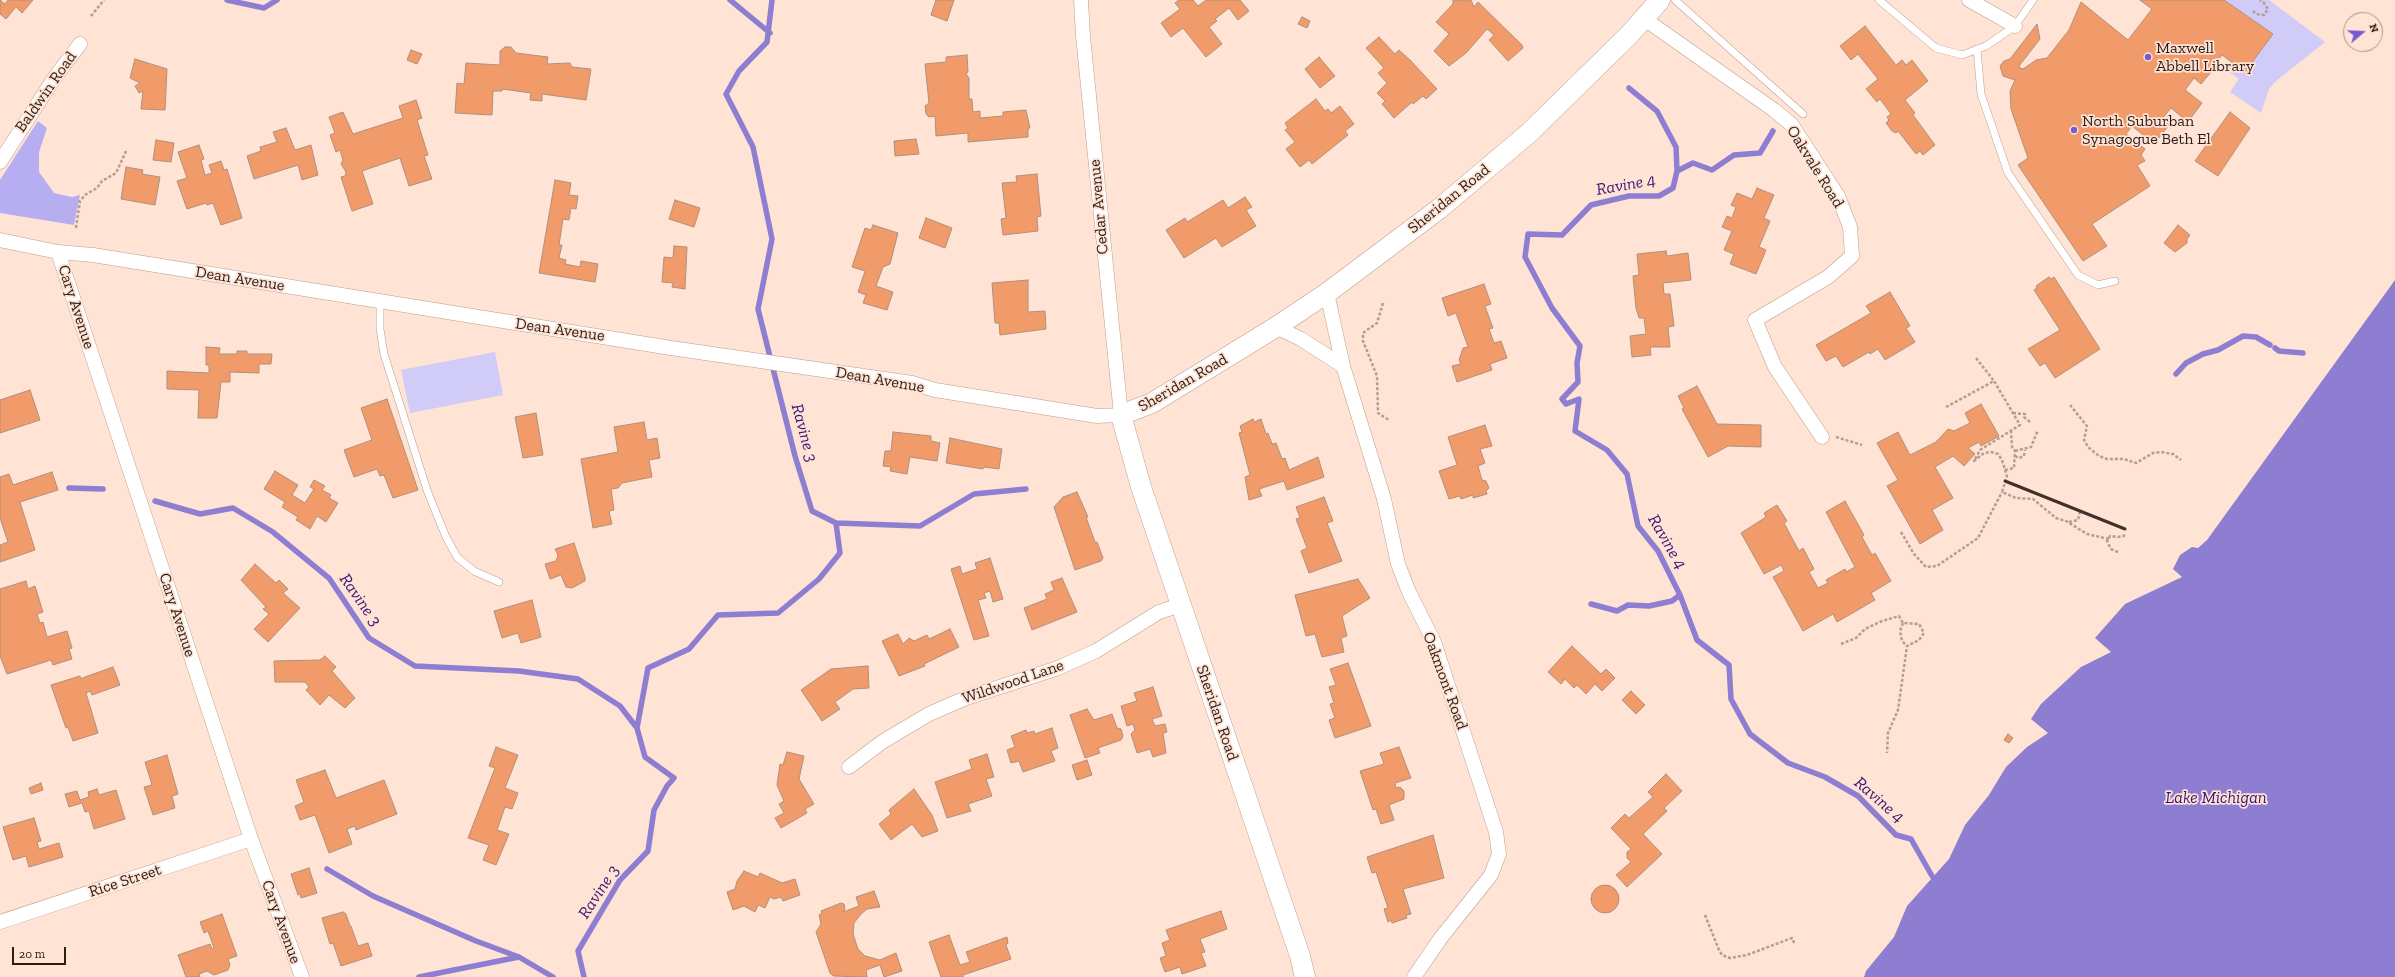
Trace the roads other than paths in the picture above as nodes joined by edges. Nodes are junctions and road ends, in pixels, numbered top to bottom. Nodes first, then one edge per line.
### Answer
1 (1081, 0) edge
2 (1660, 0) edge
3 (1675, 0) edge
4 (1879, 0) edge
5 (1969, 0) edge
6 (2033, 0) edge
7 (1643, 18) junction
8 (2015, 26) junction
9 (80, 44) dead end
10 (1977, 50) junction
11 (1803, 114) dead end
12 (0, 162) edge
13 (0, 240) edge
14 (58, 252) junction
15 (2115, 281) dead end
16 (1327, 293) junction
17 (380, 301) junction
18 (1276, 328) junction
19 (1343, 366) junction
20 (1121, 415) junction
21 (1822, 437) road end
22 (499, 582) dead end
23 (1181, 605) junction
24 (849, 768) dead end
25 (251, 840) junction
26 (0, 922) edge
27 (302, 977) edge
28 (1305, 977) edge
29 (1414, 977) edge

1 - 20 street, Cedar Avenue
2 - 7 street, Sheridan Road
3 - 11 lane
4 - 10 lane
5 - 8 street
6 - 8 lane
7 - 16 street, Sheridan Road
7 - 21 street, Oakvale Road
8 - 10 lane
9 - 12 street, Baldwin Road
10 - 15 lane
13 - 14 street, Dean Avenue
14 - 17 street, Dean Avenue
14 - 25 street, Cary Avenue
16 - 18 street, Sheridan Road
16 - 19 street, Oakmont Road
17 - 20 street, Dean Avenue
17 - 22 lane
18 - 19 street
18 - 20 street, Sheridan Road
19 - 29 street, Oakmont Road
20 - 23 street, Sheridan Road
23 - 24 street, Wildwood Lane
23 - 28 street, Sheridan Road
25 - 26 street, Rice Street
25 - 27 street, Cary Avenue

